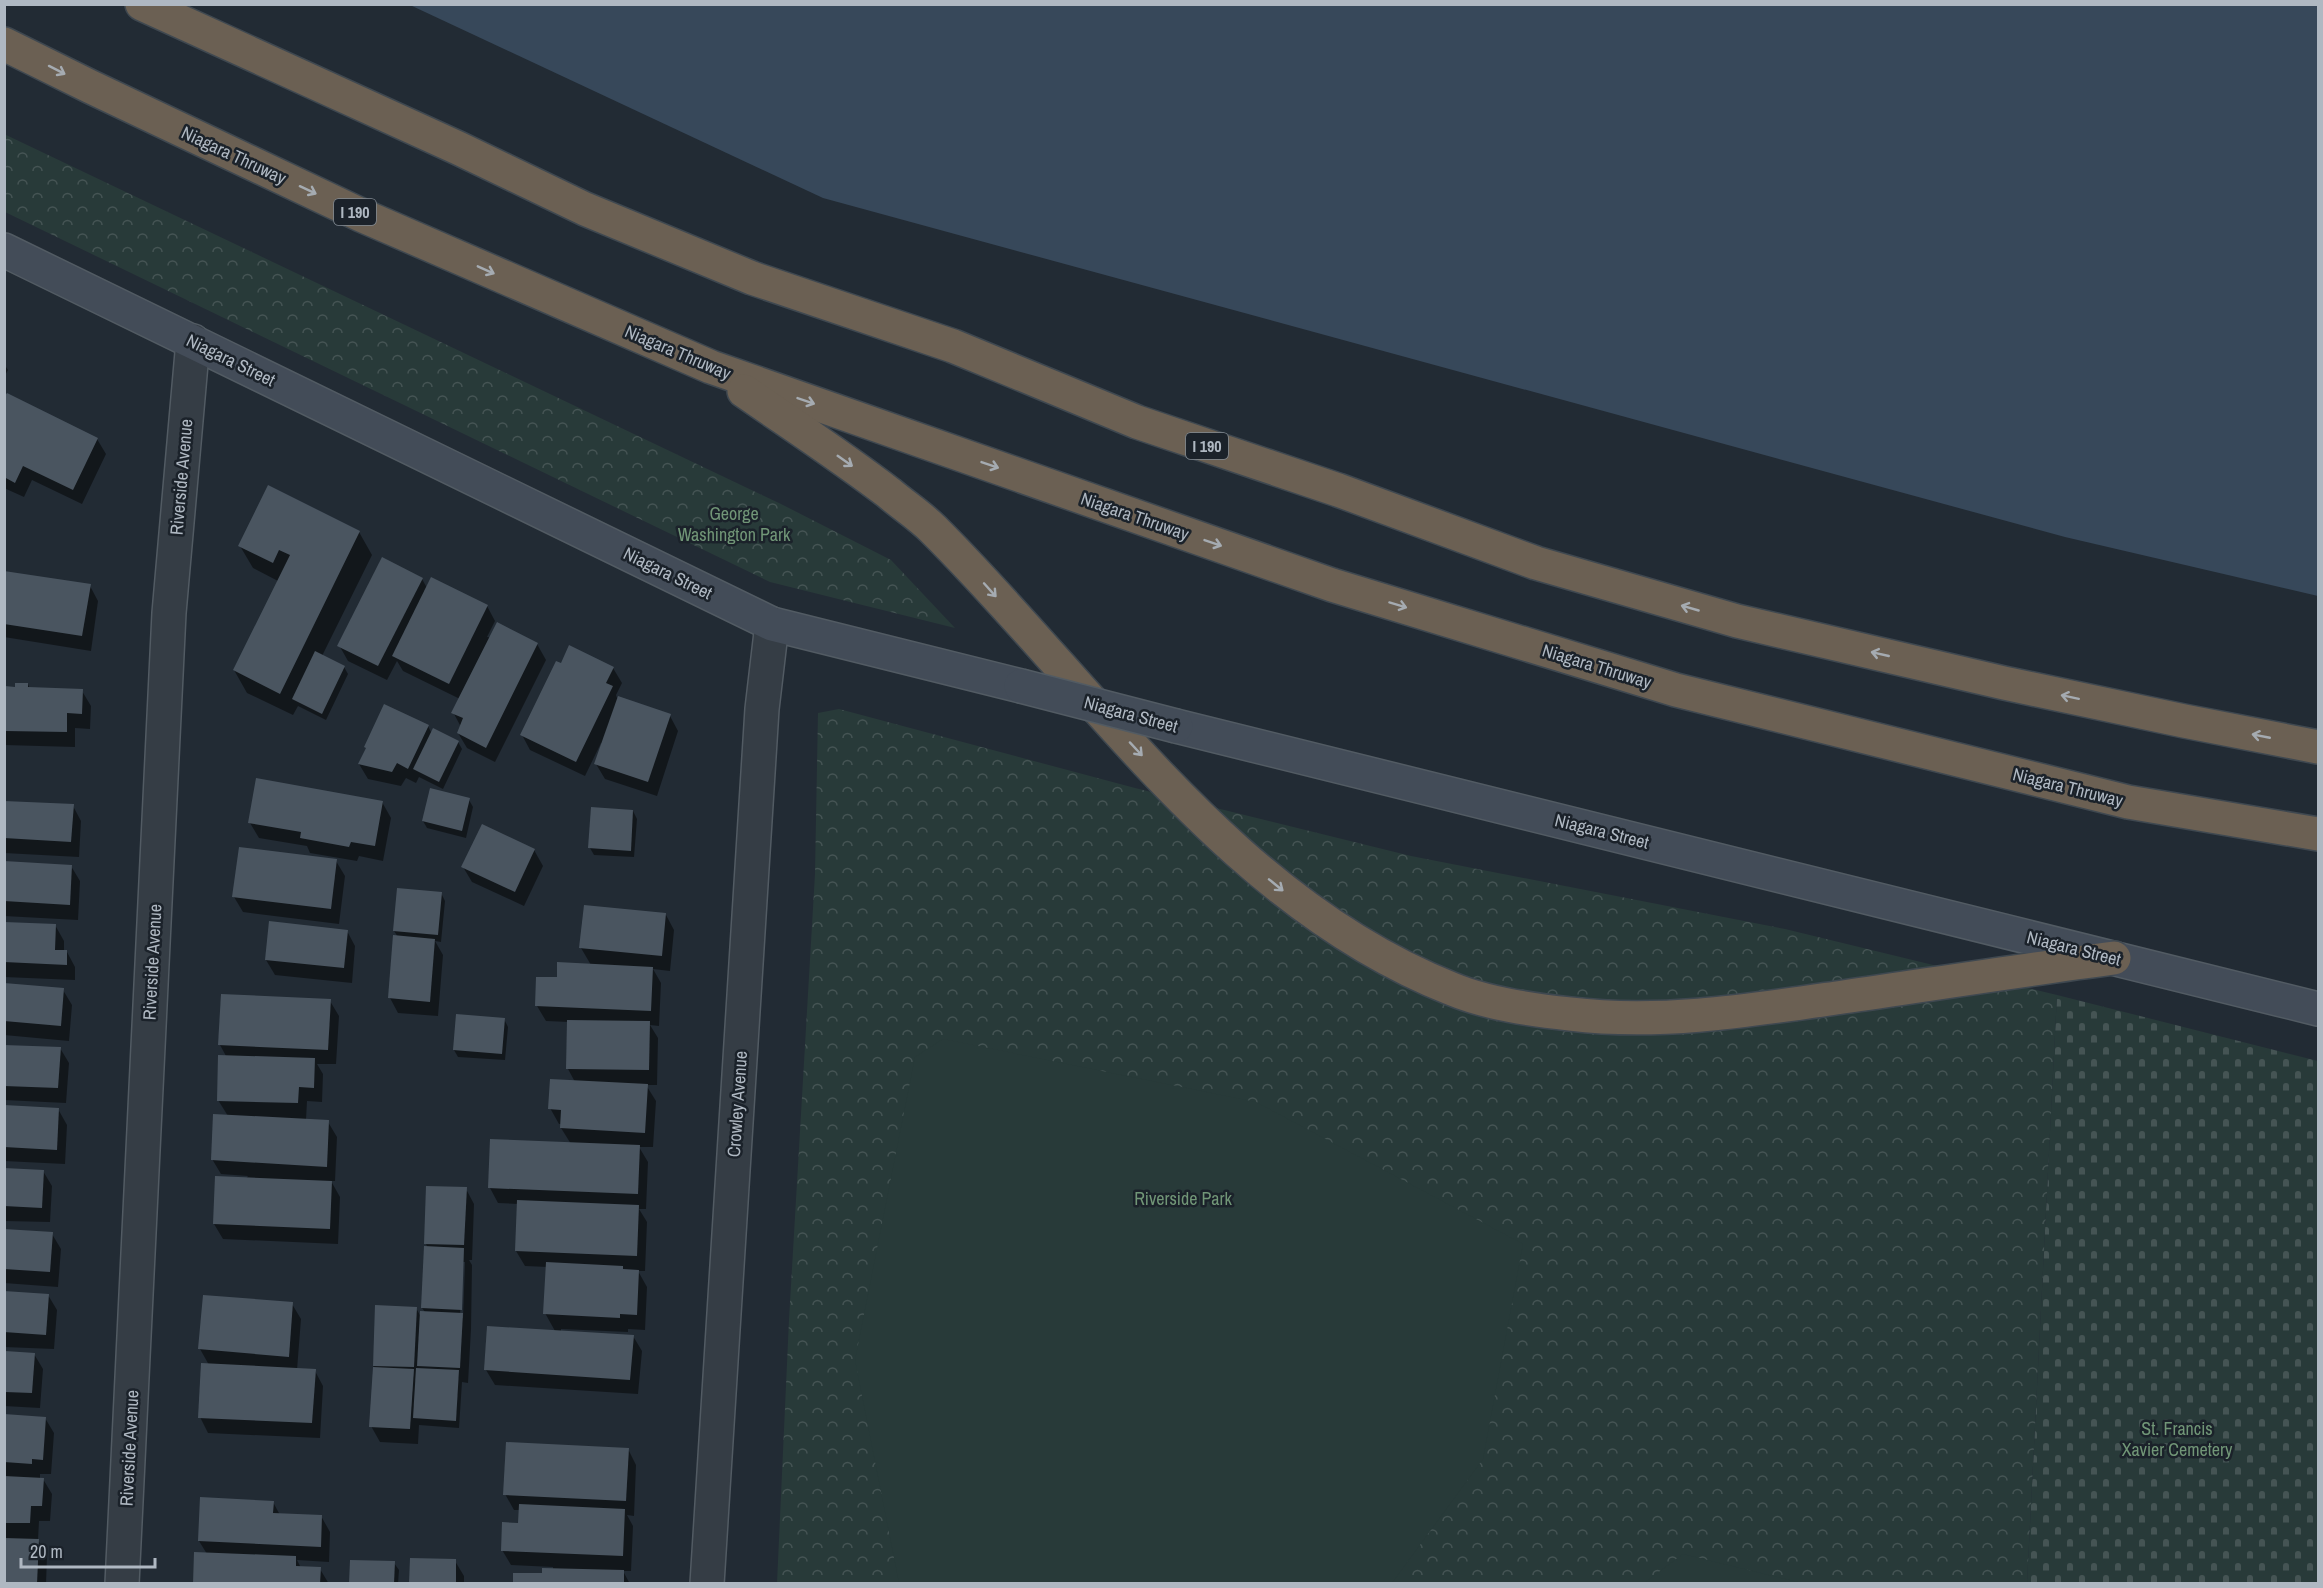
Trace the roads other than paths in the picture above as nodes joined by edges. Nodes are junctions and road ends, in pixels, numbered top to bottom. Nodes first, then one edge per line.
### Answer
1 (142, 4) edge
2 (4, 44) edge
3 (4, 249) edge
4 (193, 341) junction
5 (711, 368) junction
6 (772, 624) junction
7 (2319, 747) edge
8 (2319, 834) edge
9 (2114, 958) junction
10 (2319, 1008) edge
11 (122, 1584) edge
12 (707, 1584) edge

7 -> 1 highway, I 190
2 -> 5 highway, Niagara Thruway / I 190
3 - 4 main road, Niagara Street
4 - 6 main road, Niagara Street
4 - 11 street, Riverside Avenue
5 -> 8 highway, Niagara Thruway / I 190
5 -> 9 highway
6 - 9 main road, Niagara Street, bridge
6 - 12 street, Crowley Avenue
9 - 10 main road, Niagara Street

